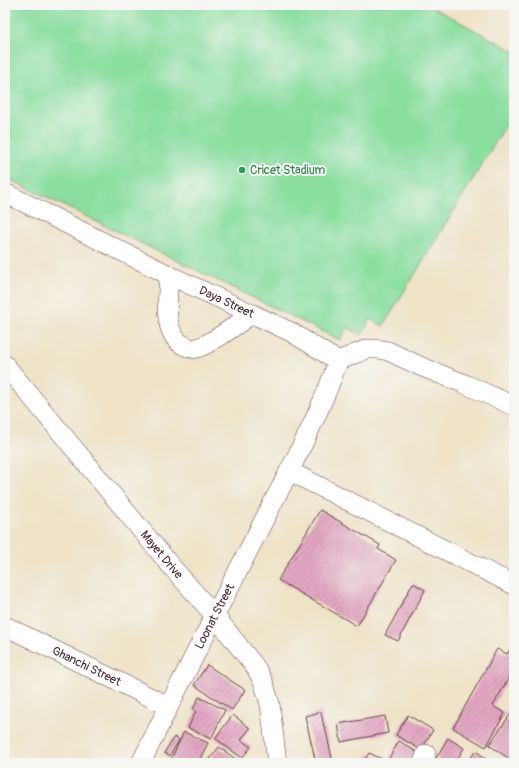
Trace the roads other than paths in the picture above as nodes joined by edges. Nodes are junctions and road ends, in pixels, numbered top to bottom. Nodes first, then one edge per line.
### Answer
1 (5, 193) edge
2 (169, 275) junction
3 (252, 314) junction
4 (338, 361) junction
5 (5, 365) edge
6 (514, 406) edge
7 (289, 471) junction
8 (514, 585) edge
9 (215, 616) junction
10 (5, 626) edge
11 (168, 706) junction
12 (141, 763) edge
13 (277, 763) edge

1 - 2 street, Daya Street
2 - 3 street, Daya Street
2 - 3 street
3 - 4 street, Daya Street
4 - 6 street
4 - 7 street
5 - 9 street, Mayet Drive
7 - 8 street
7 - 9 street, Loonat Street
9 - 11 street, Loonat Street
9 - 13 street, Mayet Drive
10 - 11 street, Ghanchi Street
11 - 12 street, Loonat Street

